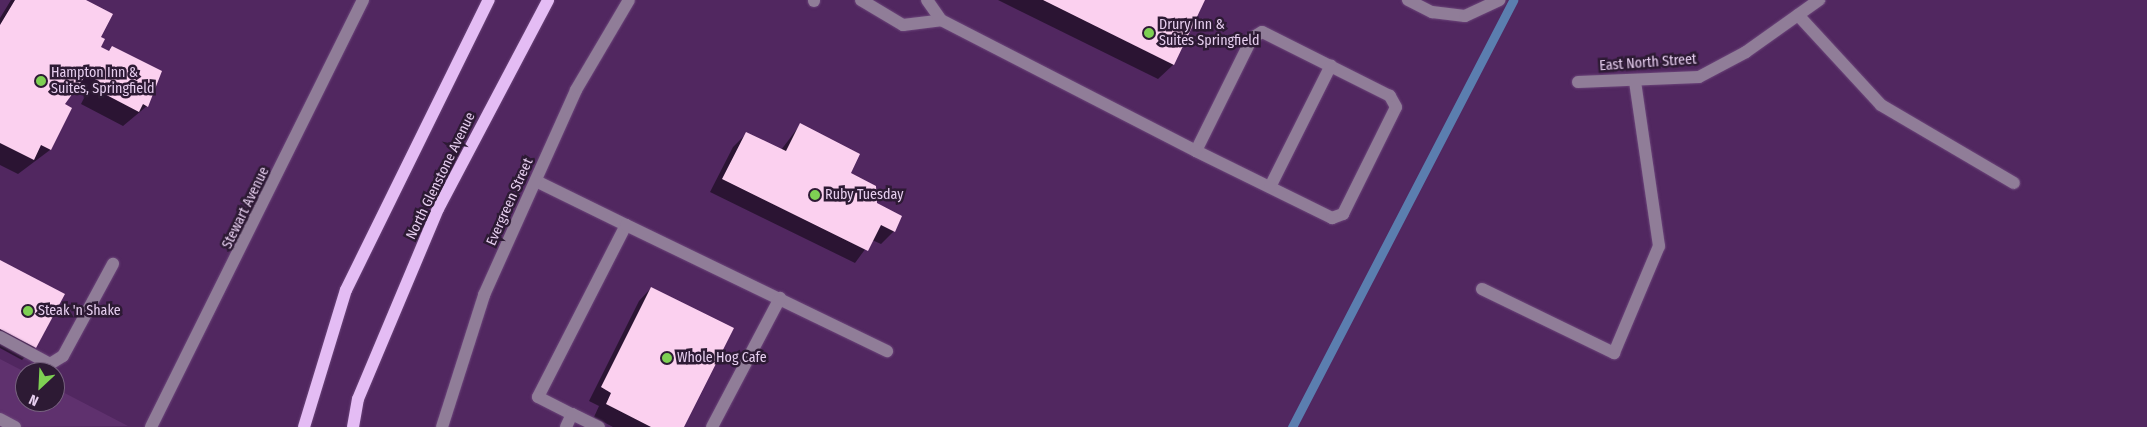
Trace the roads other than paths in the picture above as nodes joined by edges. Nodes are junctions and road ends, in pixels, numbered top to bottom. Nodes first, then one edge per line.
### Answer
1 (363, 0) edge
2 (489, 0) edge
3 (548, 0) edge
4 (629, 0) edge
5 (861, 0) edge
6 (927, 0) edge
7 (1408, 0) edge
8 (1499, 0) edge
9 (1819, 0) edge
10 (1798, 15) junction
11 (941, 20) junction
12 (1331, 65) junction
13 (1635, 81) junction
14 (1578, 82) dead end
15 (1196, 150) junction
16 (536, 181) junction
17 (2014, 183) dead end
18 (1270, 187) junction
19 (626, 225) junction
20 (113, 264) dead end
21 (1482, 289) dead end
22 (780, 298) junction
23 (0, 337) edge
24 (887, 351) dead end
25 (572, 414) junction
26 (0, 419) edge
27 (16, 427) edge
28 (151, 427) edge
29 (304, 427) edge
30 (353, 427) edge
31 (442, 427) edge
32 (566, 427) edge
33 (599, 427) edge
34 (712, 427) edge

1 - 28 street, Stewart Avenue
2 - 29 main road
3 - 30 main road, North Glenstone Avenue
4 - 16 street, Evergreen Street
5 - 11 street
6 - 11 street
7 - 8 street
9 - 10 street, East North Street
10 - 13 street, East North Street
10 - 17 street
11 - 15 street
12 - 15 street
12 - 18 street
12 - 18 street
13 - 14 street, East North Street
13 - 21 street
15 - 18 street
16 - 19 street
16 - 31 street, Evergreen Street
19 - 22 street
19 - 25 street
20 - 23 street
22 - 24 street
22 - 34 street
25 - 32 street
25 - 33 street
26 - 27 street

